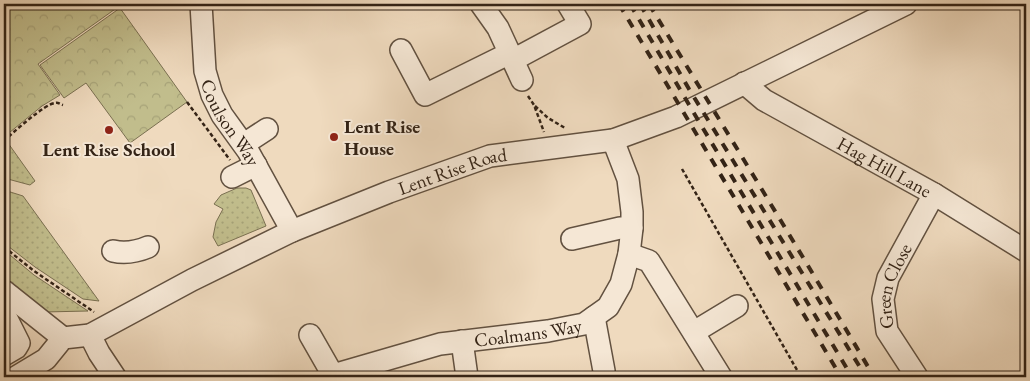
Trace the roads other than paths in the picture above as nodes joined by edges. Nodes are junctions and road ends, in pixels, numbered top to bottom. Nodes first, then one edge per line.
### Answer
1 (201, 4) edge
2 (481, 4) edge
3 (568, 4) edge
4 (906, 4) edge
5 (401, 50) dead end
6 (511, 56) junction
7 (744, 83) junction
8 (523, 85) road end
9 (267, 129) dead end
10 (613, 140) junction
11 (244, 144) junction
12 (934, 194) junction
13 (632, 228) junction
14 (292, 231) junction
15 (572, 239) dead end
16 (148, 247) dead end
17 (113, 250) dead end
18 (1026, 251) edge
19 (629, 254) junction
20 (4, 292) edge
21 (738, 306) dead end
22 (4, 313) edge
23 (594, 317) junction
24 (694, 332) junction
25 (90, 335) junction
26 (310, 335) dead end
27 (63, 338) junction
28 (462, 341) junction
29 (4, 355) edge
30 (4, 369) edge
31 (604, 371) dead end
32 (333, 376) edge
33 (9, 377) edge
34 (16, 377) edge
35 (112, 377) edge
36 (467, 377) edge
37 (721, 377) edge
38 (917, 377) edge

1 - 11 street, Coulson Way
2 - 6 street
3 - 6 street
4 - 7 street, Lent Rise Road
5 - 6 street
6 - 8 street
7 - 10 street, Lent Rise Road
7 - 12 street, Hag Hill Lane
9 - 11 street
10 - 13 street, Coalmans Way
10 - 14 street, Lent Rise Road
11 - 14 street, Coulson Way
12 - 18 street, Hag Hill Lane
12 - 38 street, Green Close
13 - 15 street
13 - 19 street, Coalmans Way
14 - 25 street, Lent Rise Road
16 - 17 street
19 - 23 street, Coalmans Way
19 - 24 street
20 - 27 street
21 - 24 street
22 - 29 street
23 - 28 street, Coalmans Way
23 - 31 street
24 - 37 street
25 - 27 street, Lent Rise Road
25 - 35 street
26 - 32 street, Coalmans Way
27 - 34 street
28 - 32 street, Coalmans Way
28 - 36 street
30 - 33 street

